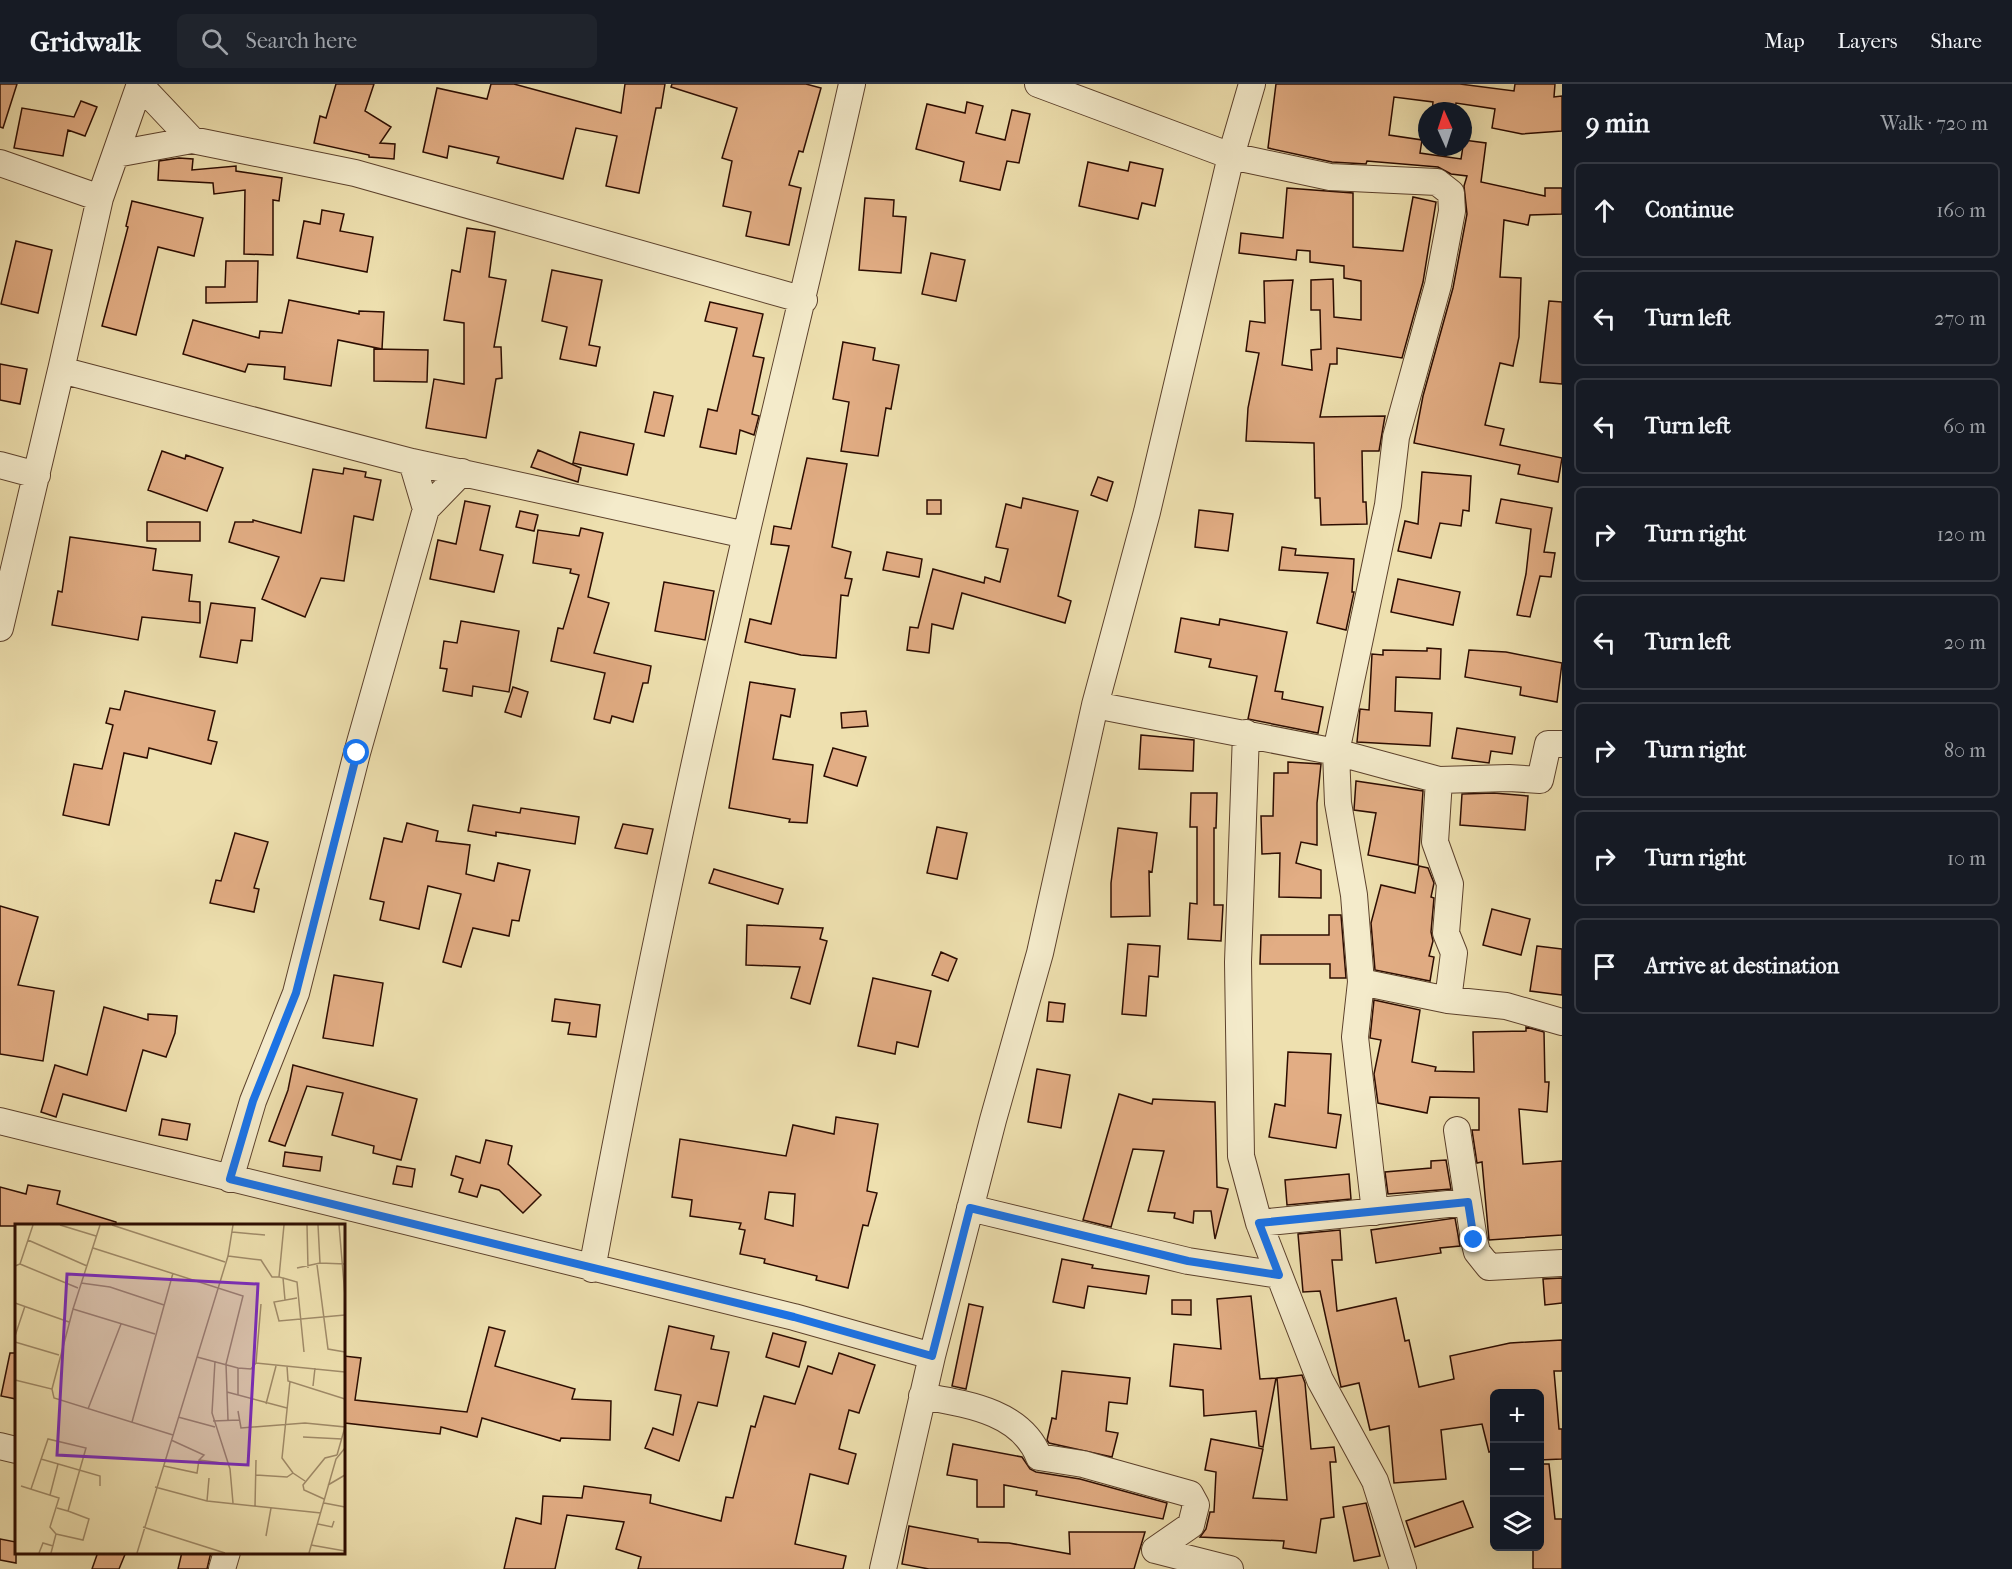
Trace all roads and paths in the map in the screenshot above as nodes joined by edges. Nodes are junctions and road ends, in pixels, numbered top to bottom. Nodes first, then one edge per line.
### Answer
1 (852, 84) edge
2 (1038, 84) edge
3 (1252, 84) edge
4 (140, 85) edge
5 (192, 140) junction
6 (117, 154) junction
7 (1231, 156) junction
8 (0, 163) edge
9 (100, 198) junction
10 (804, 300) junction
11 (61, 370) junction
12 (412, 462) junction
13 (0, 465) edge
14 (462, 472) junction
15 (37, 475) junction
16 (426, 509) junction
17 (746, 535) junction
18 (0, 628) edge
19 (1095, 705) junction
20 (1246, 733) junction
21 (1562, 744) edge
22 (1336, 752) junction
23 (1439, 780) junction
24 (1361, 982) junction
25 (1448, 999) junction
26 (1562, 1022) edge
27 (0, 1120) edge
28 (1457, 1130) dead end
29 (230, 1179) junction
30 (1468, 1202) junction
31 (970, 1208) junction
32 (1375, 1212) junction
33 (1259, 1223) junction
34 (1562, 1263) edge
35 (592, 1269) junction
36 (1279, 1275) junction
37 (932, 1356) junction
38 (922, 1396) junction
39 (0, 1446) edge
40 (15, 1450) edge
41 (226, 1554) edge
42 (1160, 1560) edge
43 (222, 1569) edge
44 (883, 1569) edge
45 (1230, 1569) edge
46 (1403, 1569) edge

1 - 10 street
2 - 7 street
3 - 7 street
4 - 5 street
4 - 6 street
5 - 6 street
5 - 10 street
6 - 9 street
7 - 19 street
7 - 22 street
8 - 9 street
9 - 11 street
10 - 17 street
11 - 12 street
11 - 15 street
12 - 14 street
12 - 16 street
13 - 15 street
14 - 16 street
14 - 17 street
15 - 18 street
16 - 29 street
17 - 35 street
19 - 20 street
19 - 31 street
20 - 22 street
20 - 33 street
21 - 23 street
22 - 23 street
22 - 24 street
23 - 25 street
24 - 25 street
24 - 32 street
25 - 26 street
27 - 29 street
28 - 30 street
29 - 35 street
30 - 32 street
30 - 34 street
31 - 36 street
31 - 37 street
32 - 33 street
33 - 36 street
35 - 37 street
36 - 46 street
37 - 38 street
38 - 42 street
38 - 44 street
39 - 40 street
41 - 43 street
42 - 45 street

